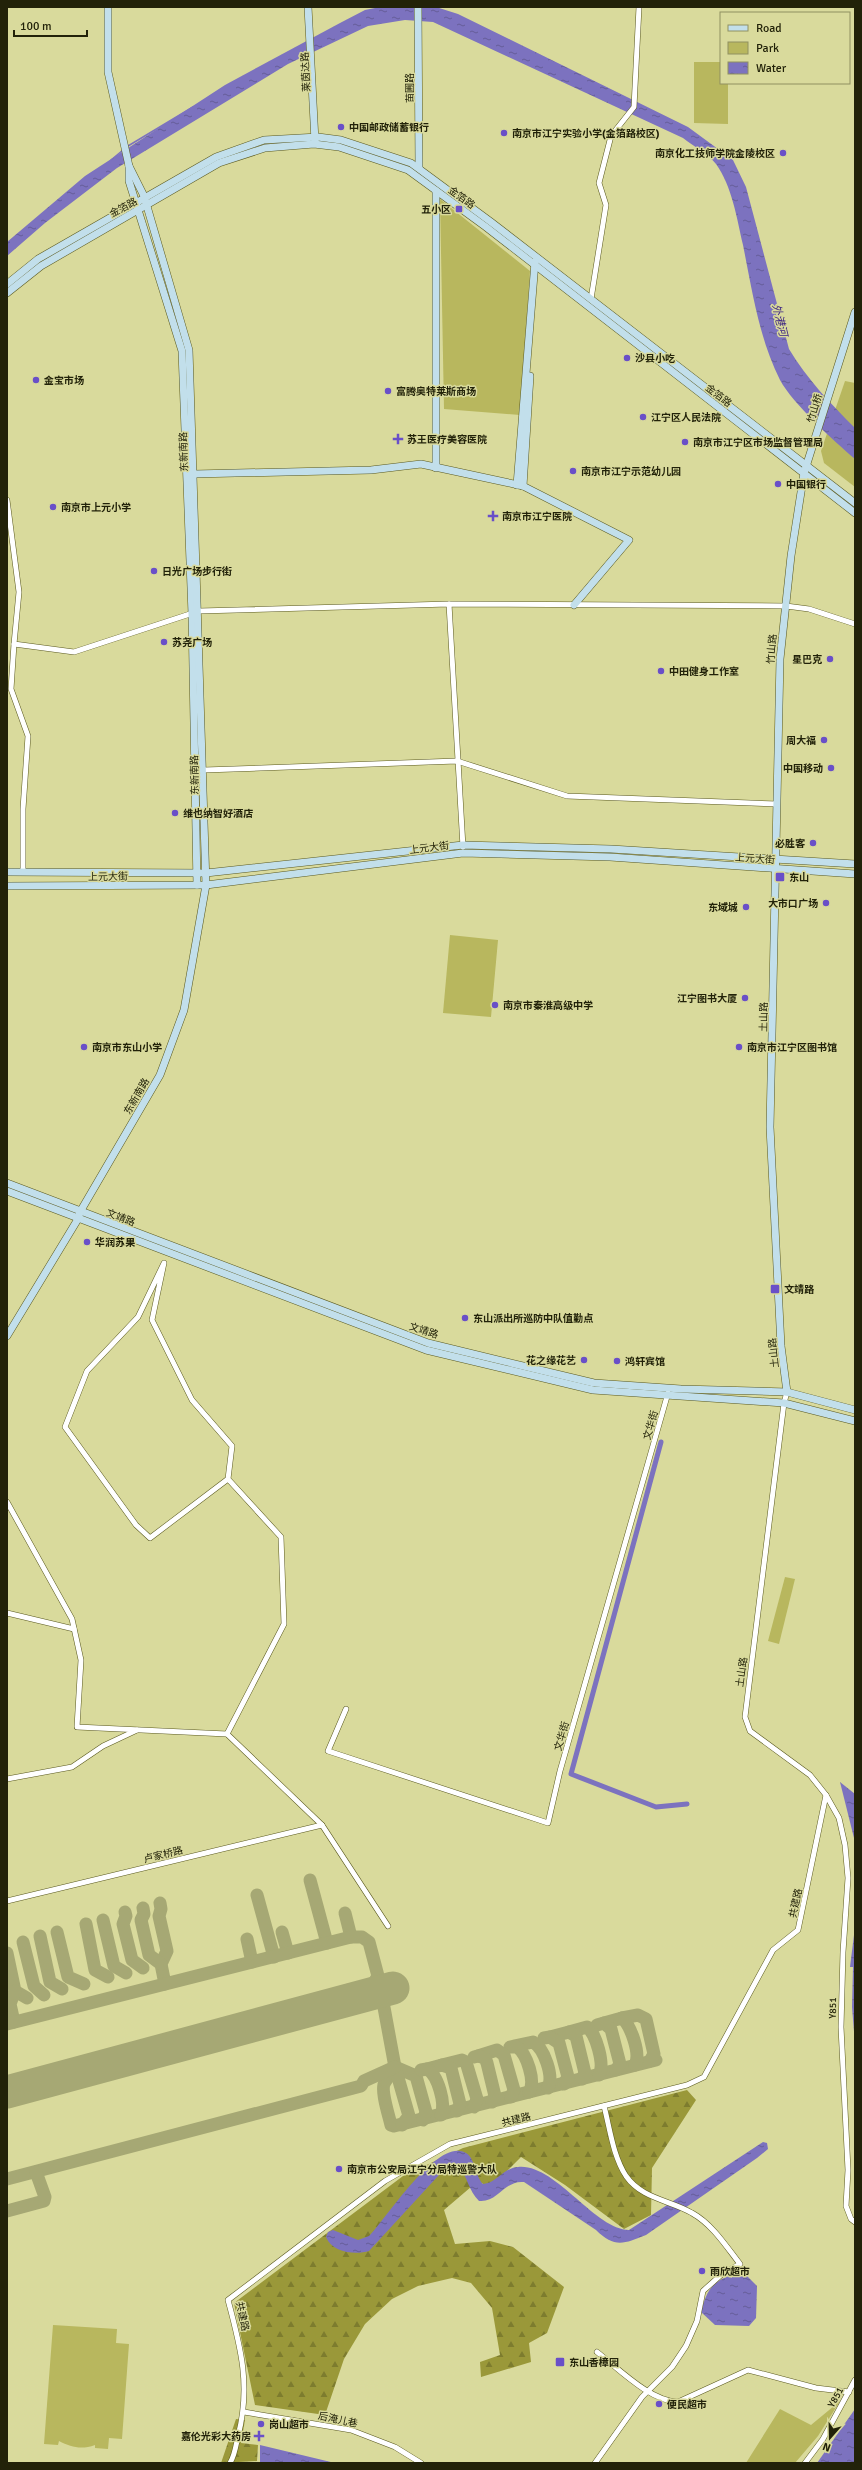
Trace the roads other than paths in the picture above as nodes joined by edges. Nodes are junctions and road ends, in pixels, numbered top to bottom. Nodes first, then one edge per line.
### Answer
1 (108, 7) edge
2 (308, 7) edge
3 (312, 7) edge
4 (418, 7) edge
5 (639, 7) edge
6 (311, 22) junction
7 (316, 140) junction
8 (129, 166) junction
9 (419, 168) junction
10 (436, 190) junction
11 (144, 196) junction
12 (136, 201) junction
13 (147, 206) junction
14 (139, 208) junction
15 (536, 261) junction
16 (7, 284) edge
17 (7, 293) edge
18 (591, 299) junction
19 (855, 312) edge
20 (816, 434) joint
21 (806, 465) junction
22 (436, 468) junction
23 (804, 473) junction
24 (194, 474) junction
25 (520, 485) junction
26 (7, 500) edge
27 (855, 503) edge
28 (855, 513) edge
29 (449, 604) junction
30 (574, 605) junction
31 (786, 606) junction
32 (195, 612) junction
33 (855, 624) edge
34 (14, 644) junction
35 (457, 761) junction
36 (204, 770) junction
37 (777, 804) junction
38 (463, 845) junction
39 (463, 853) junction
40 (776, 859) junction
41 (855, 864) edge
42 (776, 869) junction
43 (7, 872) edge
44 (23, 872) junction
45 (198, 872) junction
46 (206, 872) junction
47 (855, 874) edge
48 (197, 885) junction
49 (206, 885) junction
50 (7, 886) edge
51 (7, 1183) edge
52 (7, 1191) edge
53 (79, 1216) junction
54 (7, 1336) edge
55 (668, 1392) junction
56 (787, 1392) junction
57 (784, 1403) junction
58 (855, 1410) edge
59 (855, 1421) edge
60 (228, 1479) junction
61 (7, 1502) edge
62 (7, 1613) edge
63 (74, 1628) junction
64 (346, 1709) dead end
65 (138, 1729) junction
66 (227, 1734) junction
67 (7, 1779) edge
68 (826, 1795) junction
69 (322, 1825) junction
70 (7, 1901) edge
71 (388, 1926) dead end
72 (604, 2106) junction
73 (855, 2222) edge
74 (597, 2352) dead end
75 (855, 2380) edge
76 (648, 2391) junction
77 (848, 2392) junction
78 (244, 2412) junction
79 (230, 2463) edge
80 (422, 2463) edge
81 (595, 2463) edge
82 (805, 2463) edge

1 - 8 main road
2 - 6 main road
3 - 6 main road, 莱茵达路
4 - 9 main road, 苗圃路
5 - 18 street
6 - 7 main road, 莱茵达路
7 - 9 main road, 金箔路
7 - 10 main road, 金箔路
7 - 11 main road, 金箔路
7 - 13 main road, 金箔路
8 - 11 main road, 东新南路
8 - 12 main road, 东新南路
9 - 15 main road, 金箔路
10 - 15 main road, 金箔路
10 - 22 main road
11 - 12 main road, 金箔路
11 - 13 main road, 东新南路
12 - 14 main road, 东新南路
12 - 16 main road, 金箔路
13 - 14 main road, 金箔路
13 - 24 main road, 东新南路
14 - 17 main road, 金箔路
14 - 32 main road, 东新南路
15 - 18 main road, 金箔路
15 - 23 main road, 金箔路
15 - 25 main road
18 - 21 main road, 金箔路
19 - 20 main road, 竹山桥
20 - 21 main road, 竹山路
21 - 23 main road, 竹山路
21 - 27 main road, 金箔路
22 - 24 main road
22 - 25 main road
23 - 28 main road, 金箔路
23 - 31 main road, 竹山路
24 - 32 main road, 东新南路
25 - 30 main road
26 - 34 street
29 - 30 street
29 - 32 street
29 - 35 street
30 - 31 street
31 - 33 street
31 - 37 main road, 竹山路
32 - 34 street
32 - 36 main road, 东新南路
32 - 45 main road, 东新南路
34 - 44 street
35 - 36 street
35 - 37 street
35 - 38 street
36 - 46 main road, 东新南路
37 - 40 main road, 竹山路
38 - 39 street
38 - 40 main road, 上元大街
38 - 46 main road, 上元大街
39 - 42 main road, 上元大街
39 - 49 main road, 上元大街
40 - 41 main road, 上元大街
40 - 42 main road, 竹山路
42 - 47 main road, 上元大街
42 - 56 main road, 土山路
43 - 44 main road, 上元大街
44 - 45 main road, 上元大街
45 - 46 main road, 上元大街
45 - 48 main road, 东新南路
46 - 49 main road, 东新南路
48 - 49 main road, 上元大街
48 - 50 main road, 上元大街
49 - 53 main road, 东新南路
51 - 53 main road, 文靖路
52 - 53 main road, 文靖路
53 - 54 main road, 东新南路
53 - 55 main road, 文靖路
55 - 56 main road, 文靖路
55 - 57 main road, 文靖路
55 - 64 street, 文华街
56 - 57 street, 土山路
56 - 58 main road, 文靖路
57 - 59 main road, 文靖路
57 - 68 street, 土山路
60 - 60 street
60 - 66 street
61 - 63 street
62 - 63 street
63 - 65 street
65 - 66 street
65 - 67 street
66 - 69 street
68 - 72 street, 共建路
68 - 73 street, Y851
69 - 70 street, 卢家桥路
69 - 71 street
72 - 76 street
72 - 78 street, 共建路
74 - 76 street
75 - 77 street, Y851
76 - 77 street
76 - 81 street
77 - 82 street, Y851
78 - 79 street, 共建路
78 - 80 street, 后淹儿巷

